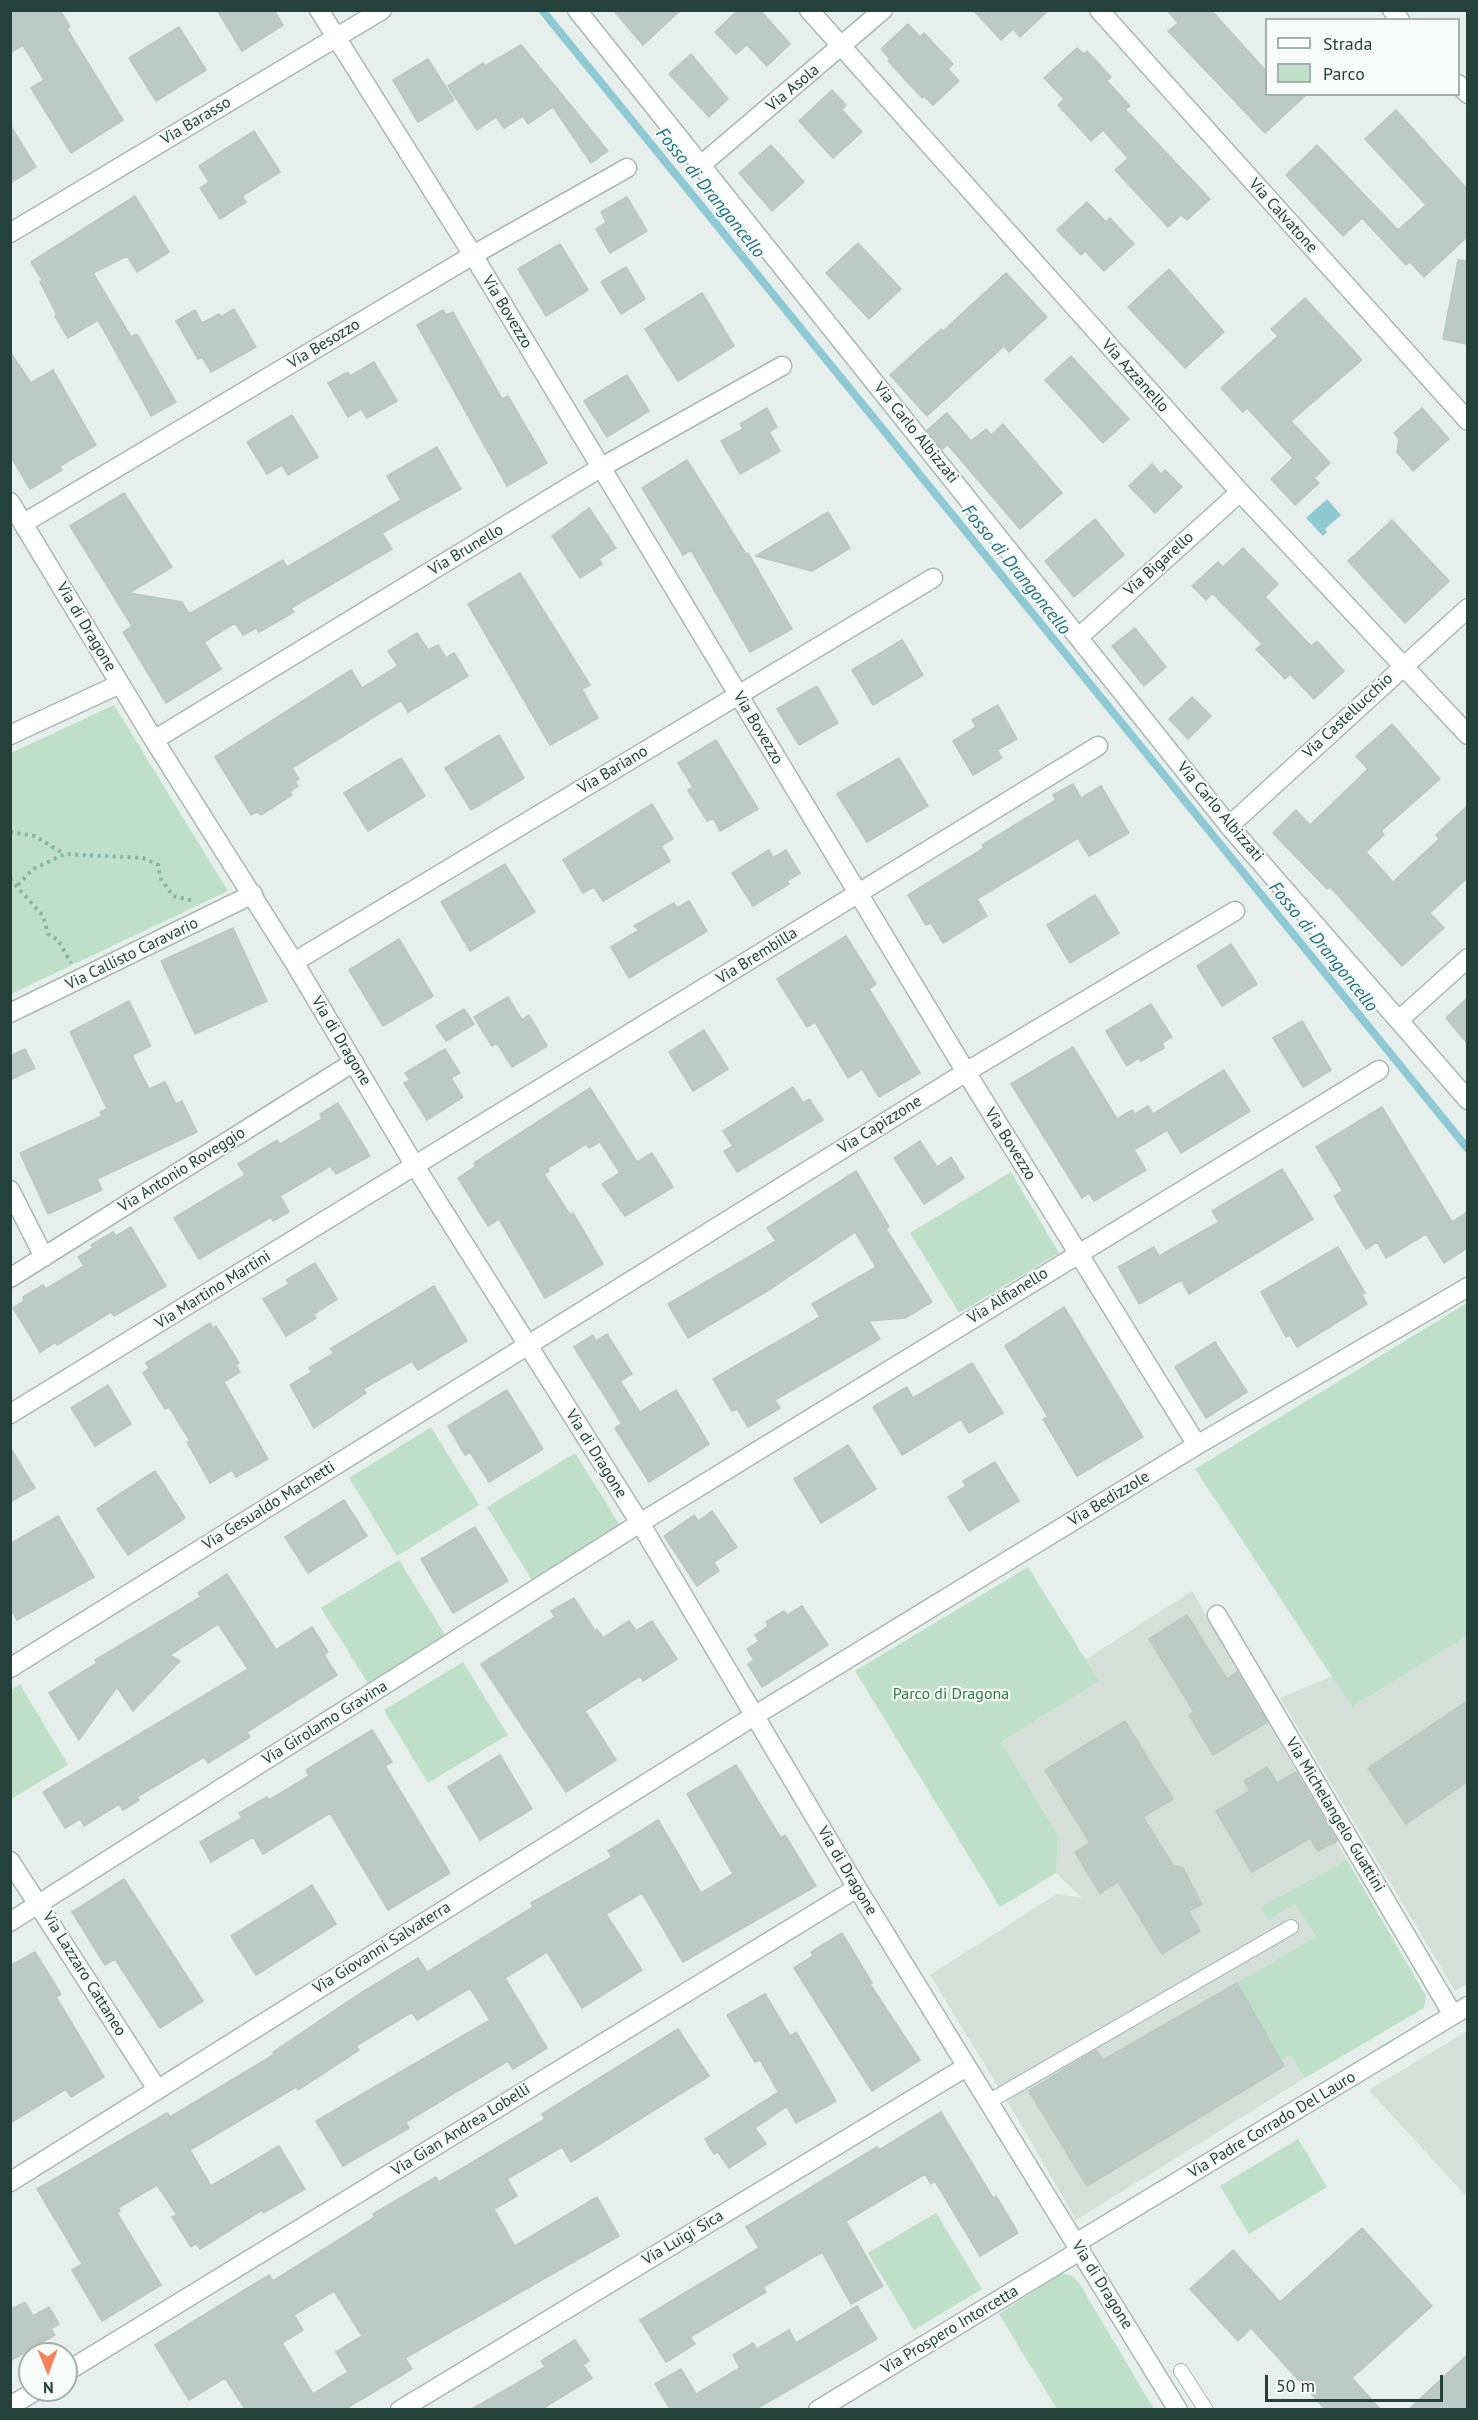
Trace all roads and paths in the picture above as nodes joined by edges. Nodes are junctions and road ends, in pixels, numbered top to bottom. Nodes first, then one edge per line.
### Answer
1 (319, 10) edge
2 (382, 10) edge
3 (577, 10) edge
4 (809, 10) edge
5 (883, 10) edge
6 (1099, 10) edge
7 (336, 37) junction
8 (842, 47) junction
9 (700, 165) junction
10 (627, 168) dead end
11 (10, 233) edge
12 (473, 255) junction
13 (782, 366) dead end
14 (1467, 420) edge
15 (600, 468) junction
16 (1240, 492) junction
17 (10, 502) edge
18 (24, 523) junction
19 (933, 579) dead end
20 (1467, 608) edge
21 (1079, 637) junction
22 (1403, 665) junction
23 (120, 684) junction
24 (737, 695) junction
25 (10, 735) edge
26 (1467, 735) edge
27 (154, 740) junction
28 (1098, 746) dead end
29 (1229, 826) junction
30 (10, 832) edge
31 (65, 854) junction
32 (10, 879) edge
33 (18, 885) junction
34 (858, 893) junction
35 (252, 894) junction
36 (1235, 911) dead end
37 (210, 916) junction
38 (1467, 958) edge
39 (294, 962) junction
40 (81, 979) junction
41 (10, 1013) edge
42 (1399, 1020) junction
43 (354, 1062) junction
44 (1379, 1070) dead end
45 (966, 1072) junction
46 (1467, 1100) edge
47 (415, 1166) junction
48 (10, 1190) edge
49 (1077, 1253) junction
50 (44, 1257) junction
51 (10, 1278) edge
52 (1467, 1287) edge
53 (527, 1344) junction
54 (10, 1414) edge
55 (1197, 1445) junction
56 (640, 1523) junction
57 (1216, 1615) dead end
58 (10, 1668) edge
59 (754, 1716) junction
60 (10, 1861) edge
61 (856, 1888) junction
62 (39, 1904) junction
63 (10, 1922) edge
64 (1291, 1927) dead end
65 (1460, 2011) edge
66 (966, 2067) junction
67 (157, 2089) junction
68 (988, 2102) junction
69 (10, 2182) edge
70 (1078, 2246) junction
71 (78, 2365) edge
72 (1181, 2371) dead end
73 (400, 2409) edge
74 (818, 2409) edge
75 (1178, 2409) edge
76 (1206, 2409) edge

1 - 7 street, Via Bovezzo
2 - 7 street, Via Barasso
3 - 9 street, Via Carlo Albizzati
4 - 8 street, Via Azzanello
5 - 8 street, Via Asola
6 - 14 street, Via Calvatone
7 - 11 street, Via Barasso
7 - 12 street, Via Bovezzo
8 - 9 street, Via Asola
8 - 16 street, Via Azzanello
9 - 21 street, Via Carlo Albizzati
10 - 12 street, Via Besozzo
12 - 15 street, Via Bovezzo
12 - 18 street, Via Besozzo
13 - 15 street, Via Brunello
15 - 24 street, Via Bovezzo
15 - 27 street, Via Brunello
16 - 21 street, Via Bigarello
16 - 22 street, Via Azzanello
17 - 18 street, Via di Dragone
18 - 23 street, Via di Dragone
19 - 24 street, Via Bariano
20 - 22 street, Via Castellucchio
21 - 29 street, Via Carlo Albizzati
22 - 26 street, Via Azzanello
22 - 29 street, Via Castellucchio
23 - 25 street
23 - 27 street, Via di Dragone
24 - 34 street, Via Bovezzo
24 - 39 street, Via Bariano
27 - 35 street, Via di Dragone
28 - 34 street, Via Brembilla
29 - 42 street, Via Carlo Albizzati
30 - 31 path
31 - 33 path
31 - 37 path
32 - 33 path
33 - 40 path
34 - 45 street, Via Bovezzo
34 - 47 street, Via Brembilla
35 - 37 street, Via Callisto Caravario
35 - 39 street, Via di Dragone
36 - 45 street, Via Capizzone
37 - 40 street, Via Callisto Caravario
38 - 42 street
39 - 43 street, Via di Dragone
40 - 41 street, Via Callisto Caravario
42 - 46 street, Via Carlo Albizzati
43 - 47 street, Via di Dragone
43 - 50 street, Via Antonio Roveggio
44 - 49 street, Via Alfianello
45 - 49 street, Via Bovezzo
45 - 53 street, Via Capizzone
47 - 53 street, Via di Dragone
47 - 54 street, Via Martino Martini
48 - 50 street
49 - 55 street, Via Bovezzo
49 - 56 street, Via Alfianello
50 - 51 street, Via Antonio Roveggio
52 - 55 street, Via Bedizzole
53 - 56 street, Via di Dragone
53 - 58 street, Via Gesualdo Machetti
55 - 59 street, Via Bedizzole
56 - 59 street, Via di Dragone
56 - 62 street, Via Girolamo Gravina
57 - 65 street, Via Michelangelo Guattini
59 - 61 street, Via di Dragone
59 - 67 street, Via Giovanni Salvaterra
60 - 62 street, Via Lazzaro Cattaneo
61 - 66 street, Via di Dragone
61 - 71 street, Via Gian Andrea Lobelli
62 - 63 street, Via Girolamo Gravina
62 - 67 street, Via Lazzaro Cattaneo
64 - 68 lane
65 - 70 street, Via Padre Corrado Del Lauro
66 - 68 street, Via di Dragone
66 - 73 street, Via Luigi Sica
67 - 69 street, Via Giovanni Salvaterra
68 - 70 street, Via di Dragone
70 - 74 street, Via Prospero Intorcetta
70 - 75 street, Via di Dragone
72 - 76 lane

